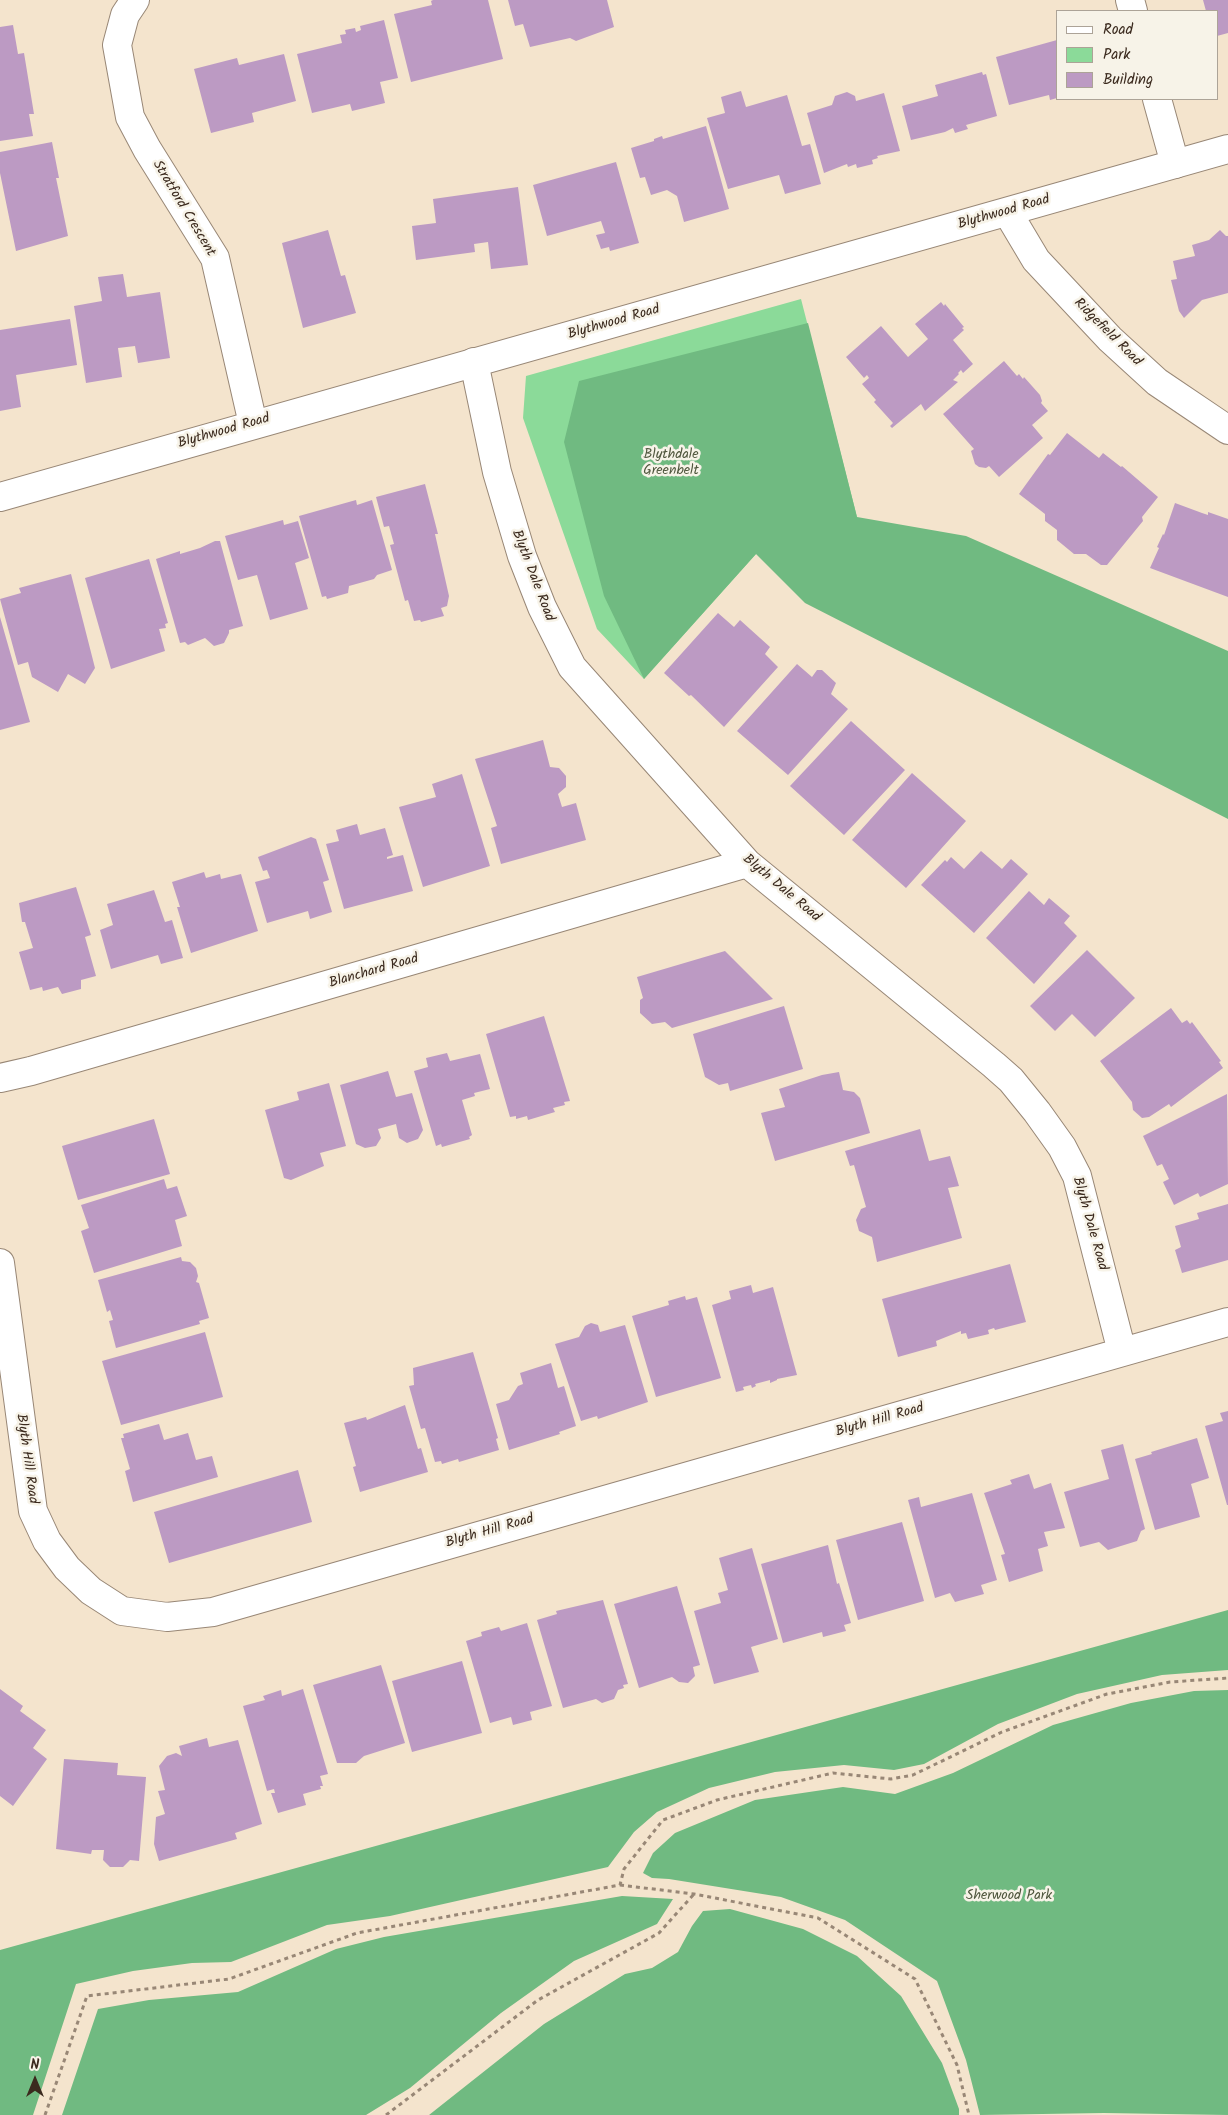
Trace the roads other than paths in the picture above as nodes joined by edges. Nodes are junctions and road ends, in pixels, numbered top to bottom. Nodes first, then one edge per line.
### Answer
1 (135, 0) edge
2 (1157, 100) edge
3 (1228, 149) edge
4 (1175, 164) junction
5 (1008, 213) junction
6 (474, 362) junction
7 (253, 424) junction
8 (1228, 430) edge
9 (0, 497) edge
10 (747, 863) junction
11 (0, 1078) edge
12 (0, 1264) edge
13 (1228, 1322) edge
14 (1122, 1352) junction

1 - 7 street, Stratford Crescent
2 - 4 street
3 - 4 street, Blythwood Road
4 - 5 street, Blythwood Road
5 - 6 street, Blythwood Road
5 - 8 street, Ridgefield Road
6 - 7 street, Blythwood Road
6 - 10 street, Blyth Dale Road
7 - 9 street, Blythwood Road
10 - 11 street, Blanchard Road
10 - 14 street, Blyth Dale Road
12 - 14 street, Blyth Hill Road
13 - 14 street, Blyth Hill Road

